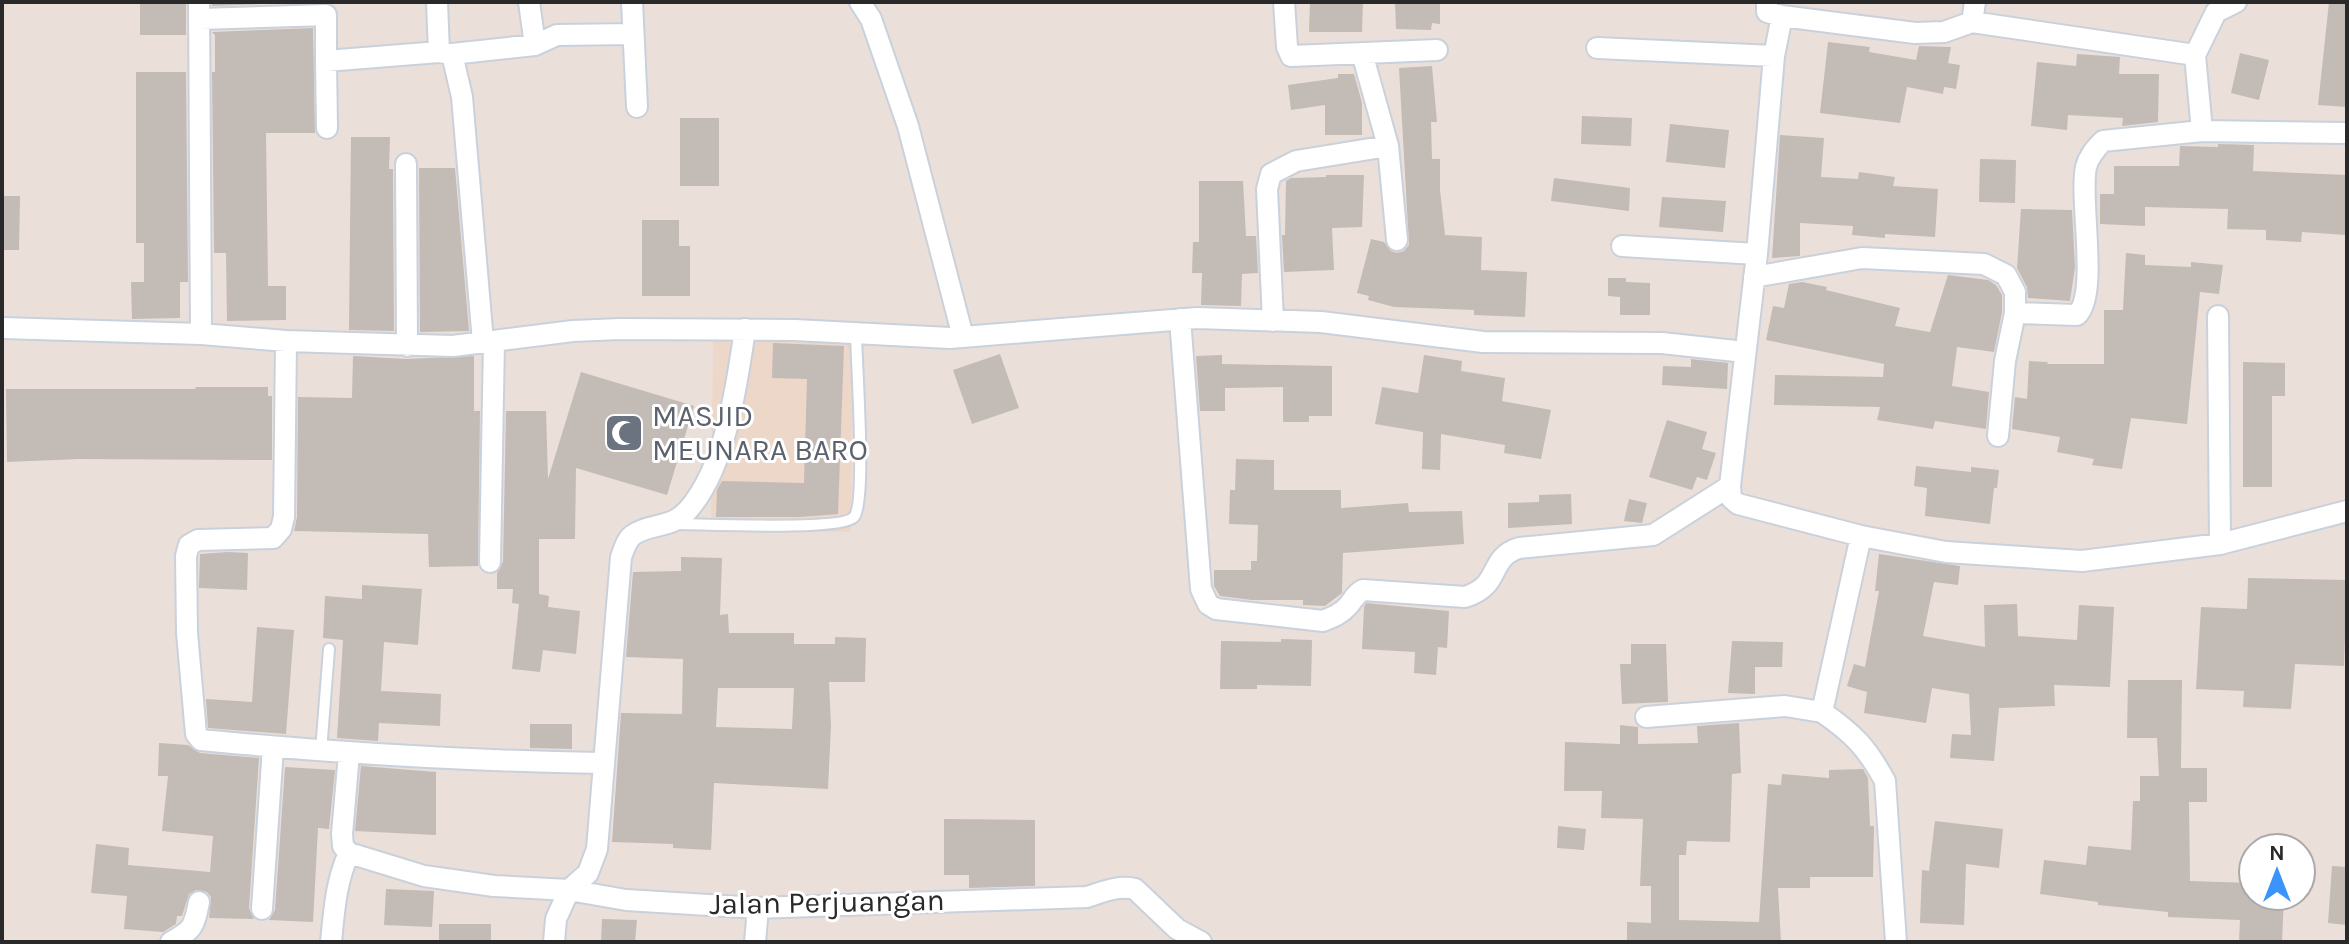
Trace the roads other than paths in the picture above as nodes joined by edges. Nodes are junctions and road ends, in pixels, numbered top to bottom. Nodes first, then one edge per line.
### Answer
1 (437, 2) edge
2 (529, 2) edge
3 (632, 2) edge
4 (860, 2) edge
5 (1284, 2) edge
6 (2236, 2) edge
7 (326, 8) edge
8 (1775, 9) edge
9 (200, 11) edge
10 (1973, 12) edge
11 (633, 34) junction
12 (535, 45) junction
13 (1597, 48) dead end
14 (1437, 50) dead end
15 (446, 53) junction
16 (1362, 53) junction
17 (2195, 55) junction
18 (1774, 56) junction
19 (326, 61) junction
20 (637, 107) dead end
21 (327, 128) dead end
22 (2202, 131) junction
23 (2347, 133) edge
24 (1388, 146) junction
25 (406, 164) dead end
26 (1397, 240) dead end
27 (1622, 246) dead end
28 (1757, 254) junction
29 (1754, 277) junction
30 (2015, 313) junction
31 (2218, 316) dead end
32 (1180, 319) junction
33 (1273, 321) junction
34 (2, 328) edge
35 (745, 329) junction
36 (856, 332) junction
37 (201, 334) junction
38 (956, 338) junction
39 (286, 341) junction
40 (488, 342) junction
41 (407, 346) junction
42 (1745, 352) junction
43 (1998, 436) dead end
44 (1730, 486) junction
45 (2347, 511) edge
46 (670, 524) junction
47 (1861, 536) junction
48 (2220, 544) junction
49 (490, 562) dead end
50 (329, 649) dead end
51 (1822, 712) junction
52 (1646, 717) dead end
53 (273, 747) junction
54 (321, 751) junction
55 (349, 754) junction
56 (602, 763) junction
57 (349, 853) junction
58 (569, 890) junction
59 (199, 902) dead end
60 (758, 908) junction
61 (262, 909) dead end
62 (171, 942) edge
63 (331, 942) edge
64 (554, 942) edge
65 (755, 942) edge
66 (1201, 942) edge
67 (1896, 942) edge

1 - 15 street
2 - 12 street
3 - 11 street
4 - 38 street
5 - 16 street
6 - 17 street
7 - 9 street
7 - 19 street
8 - 10 street
8 - 18 street
9 - 37 street
10 - 17 street
11 - 12 street
11 - 20 street
12 - 15 street
13 - 18 street
14 - 16 street
15 - 19 street
15 - 40 street
16 - 24 street
17 - 22 street
18 - 28 street
19 - 21 street
22 - 23 street
22 - 30 street
24 - 26 street
24 - 33 street
25 - 41 street
27 - 28 street
28 - 29 street
29 - 30 street
29 - 42 street
30 - 43 street
31 - 48 street
32 - 33 street
32 - 38 street
32 - 44 street
33 - 42 street
34 - 37 street
35 - 36 street
35 - 40 street
35 - 46 street
36 - 38 street
36 - 46 lane
37 - 39 street
39 - 41 street
39 - 53 street
40 - 41 street
40 - 49 street
42 - 44 street
44 - 47 street
45 - 48 street
46 - 56 street
47 - 48 street
47 - 51 street
50 - 54 lane
51 - 52 street
51 - 67 street
53 - 54 street
53 - 61 street
54 - 55 street
55 - 56 street
55 - 57 street
56 - 58 street
57 - 58 street, Jalan Perjuangan
57 - 63 street
58 - 60 street, Jalan Perjuangan
58 - 64 street
59 - 62 street
60 - 65 street
60 - 66 street, Jalan Perjuangan

